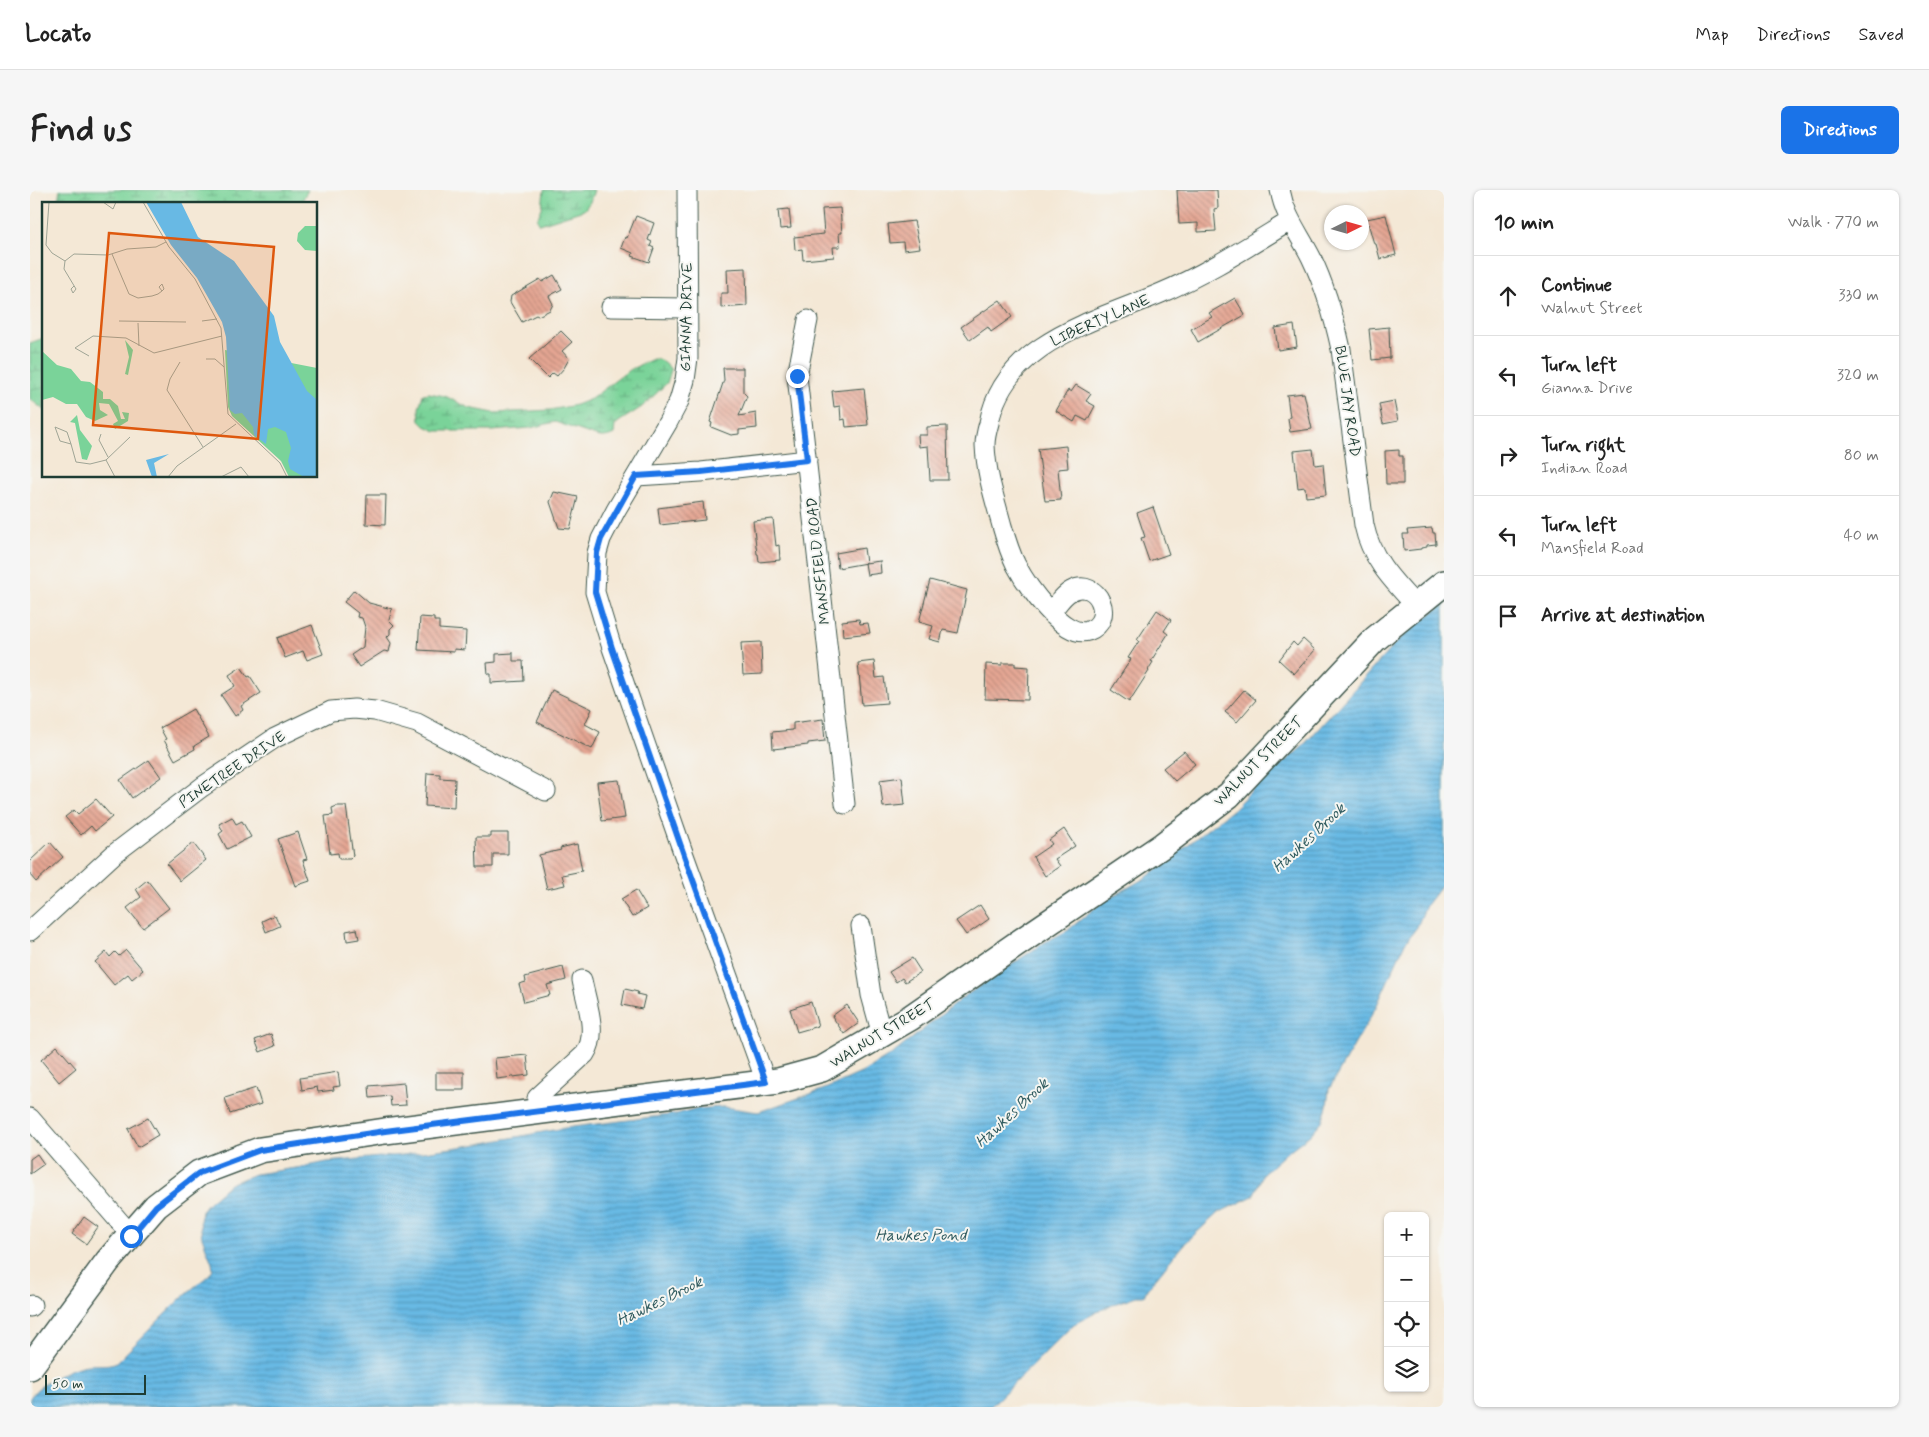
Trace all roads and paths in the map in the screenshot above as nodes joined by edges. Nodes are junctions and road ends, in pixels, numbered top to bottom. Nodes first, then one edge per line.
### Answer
1 (687, 190) edge
2 (1280, 190) edge
3 (1290, 221) junction
4 (611, 307) dead end
5 (687, 308) junction
6 (808, 320) dead end
7 (807, 460) junction
8 (636, 476) junction
9 (1444, 584) edge
10 (1416, 606) junction
11 (1051, 612) dead end
12 (546, 791) dead end
13 (845, 804) dead end
14 (861, 926) dead end
15 (30, 931) edge
16 (582, 980) dead end
17 (882, 1035) junction
18 (766, 1082) junction
19 (536, 1112) junction
20 (30, 1118) edge
21 (131, 1236) junction
22 (30, 1367) edge

1 - 5 street, GIANNA DRIVE
2 - 3 street, BLUE JAY ROAD
3 - 10 street, BLUE JAY ROAD
3 - 11 street, LIBERTY LANE
4 - 5 street
5 - 8 street, GIANNA DRIVE
6 - 7 street, MANSFIELD ROAD
7 - 8 street
7 - 13 street, MANSFIELD ROAD
8 - 18 street, GIANNA DRIVE
9 - 10 main road, WALNUT STREET
10 - 17 main road, WALNUT STREET
12 - 15 street, PINETREE DRIVE
14 - 17 street
16 - 19 street
17 - 18 main road, WALNUT STREET
18 - 19 main road, WALNUT STREET
19 - 21 main road, WALNUT STREET
20 - 21 street
21 - 22 main road, WALNUT STREET

